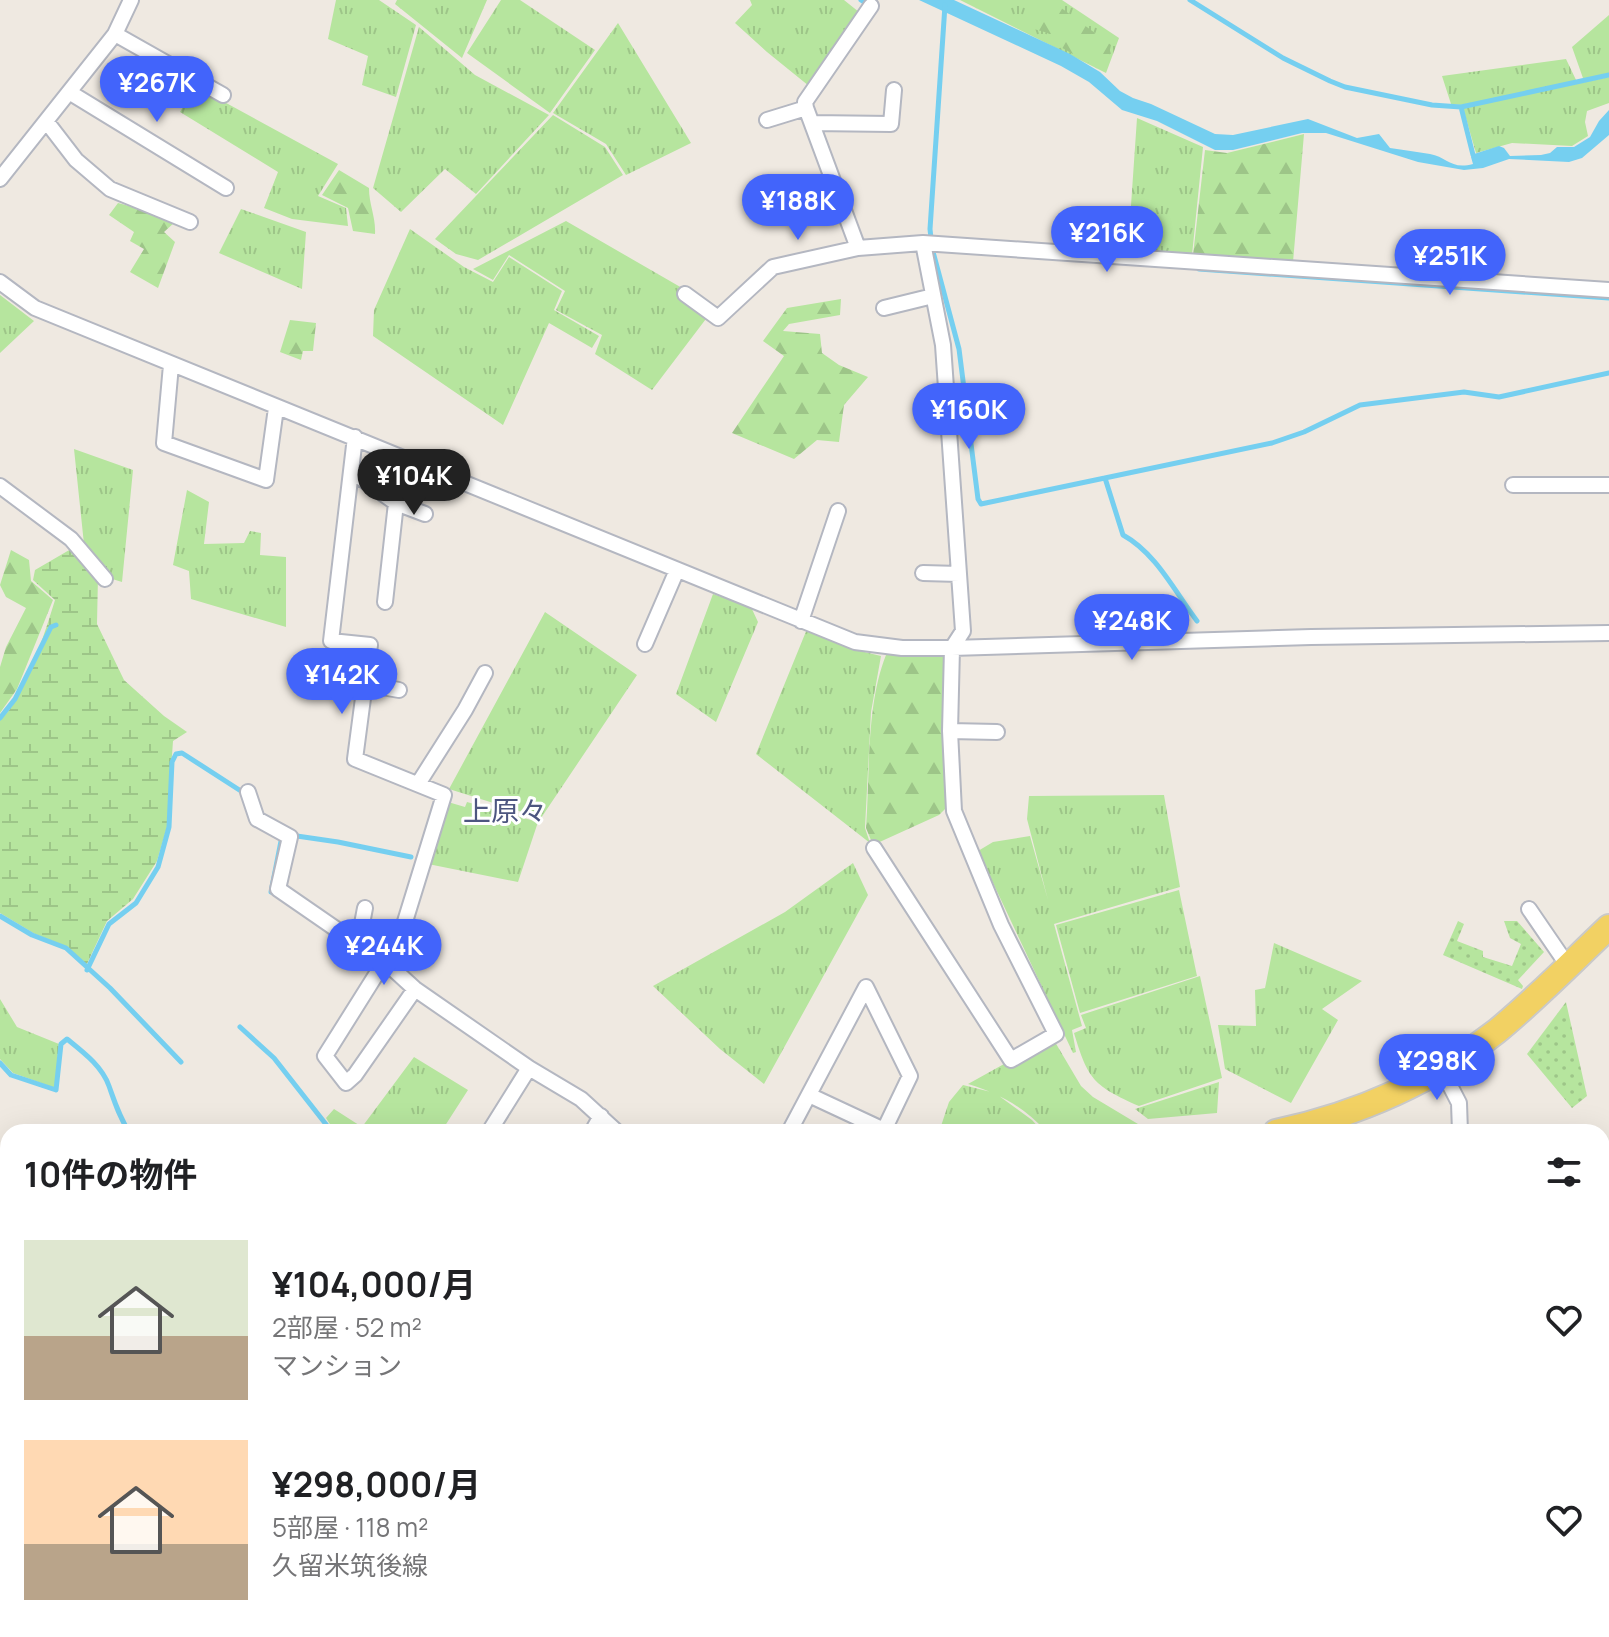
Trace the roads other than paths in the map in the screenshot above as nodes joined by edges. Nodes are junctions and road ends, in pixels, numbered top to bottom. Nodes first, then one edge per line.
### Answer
1 (131, 0) edge
2 (871, 6) dead end
3 (115, 34) junction
4 (894, 90) dead end
5 (69, 92) junction
6 (223, 95) dead end
7 (806, 108) junction
8 (767, 120) dead end
9 (46, 121) junction
10 (812, 123) junction
11 (0, 179) edge
12 (226, 188) dead end
13 (838, 193) junction
14 (787, 210) dead end
15 (190, 222) dead end
16 (923, 243) junction
17 (858, 248) junction
18 (0, 282) edge
19 (1609, 290) edge
20 (685, 294) dead end
21 (933, 296) junction
22 (884, 308) dead end
23 (171, 365) junction
24 (276, 408) junction
25 (355, 437) junction
26 (351, 471) junction
27 (1513, 485) dead end
28 (1609, 485) edge
29 (0, 486) edge
30 (396, 503) junction
31 (838, 511) dead end
32 (425, 514) dead end
33 (677, 570) junction
34 (923, 573) dead end
35 (959, 574) junction
36 (105, 579) dead end
37 (385, 602) dead end
38 (801, 621) junction
39 (1609, 633) edge
40 (645, 644) dead end
41 (952, 648) junction
42 (485, 673) dead end
43 (365, 684) junction
44 (399, 690) dead end
45 (950, 731) junction
46 (997, 732) dead end
47 (418, 784) junction
48 (248, 792) dead end
49 (874, 848) dead end
50 (365, 908) dead end
51 (1529, 909) dead end
52 (1609, 927) edge
53 (358, 945) junction
54 (388, 965) junction
55 (1568, 966) junction
56 (415, 989) junction
57 (529, 1068) junction
58 (1441, 1068) junction
59 (809, 1095) junction
60 (601, 1116) junction
61 (494, 1124) edge
62 (596, 1124) edge
63 (609, 1124) edge
64 (793, 1124) edge
65 (871, 1124) edge
66 (887, 1124) edge
67 (1314, 1124) edge
68 (1460, 1124) edge

1 - 3 street
2 - 7 street
3 - 5 street
3 - 6 street
4 - 10 street
5 - 9 street
5 - 12 street
7 - 8 street
7 - 10 street
9 - 11 street
9 - 15 street
10 - 13 street
13 - 14 street
13 - 17 street
16 - 17 street
16 - 19 street
16 - 21 street
17 - 20 street
18 - 23 street
21 - 22 street
21 - 35 street
23 - 24 street
23 - 24 street
24 - 25 street
25 - 26 street
25 - 33 street
26 - 30 street
26 - 43 street
27 - 28 street
29 - 36 street
30 - 32 street
30 - 37 street
31 - 38 street
33 - 38 street
33 - 40 street
34 - 35 street
35 - 41 street
38 - 41 street
39 - 41 street
41 - 45 street
42 - 47 street
43 - 44 street
43 - 47 street
45 - 46 street
45 - 49 street
47 - 54 street
48 - 53 street
50 - 53 street
51 - 55 street
52 - 55 main road
53 - 54 street
54 - 56 street
54 - 56 street
55 - 58 main road
56 - 57 street
57 - 60 street
57 - 61 street
58 - 67 main road
58 - 68 street
59 - 64 street
59 - 65 street
59 - 66 street
60 - 62 street
60 - 63 street

